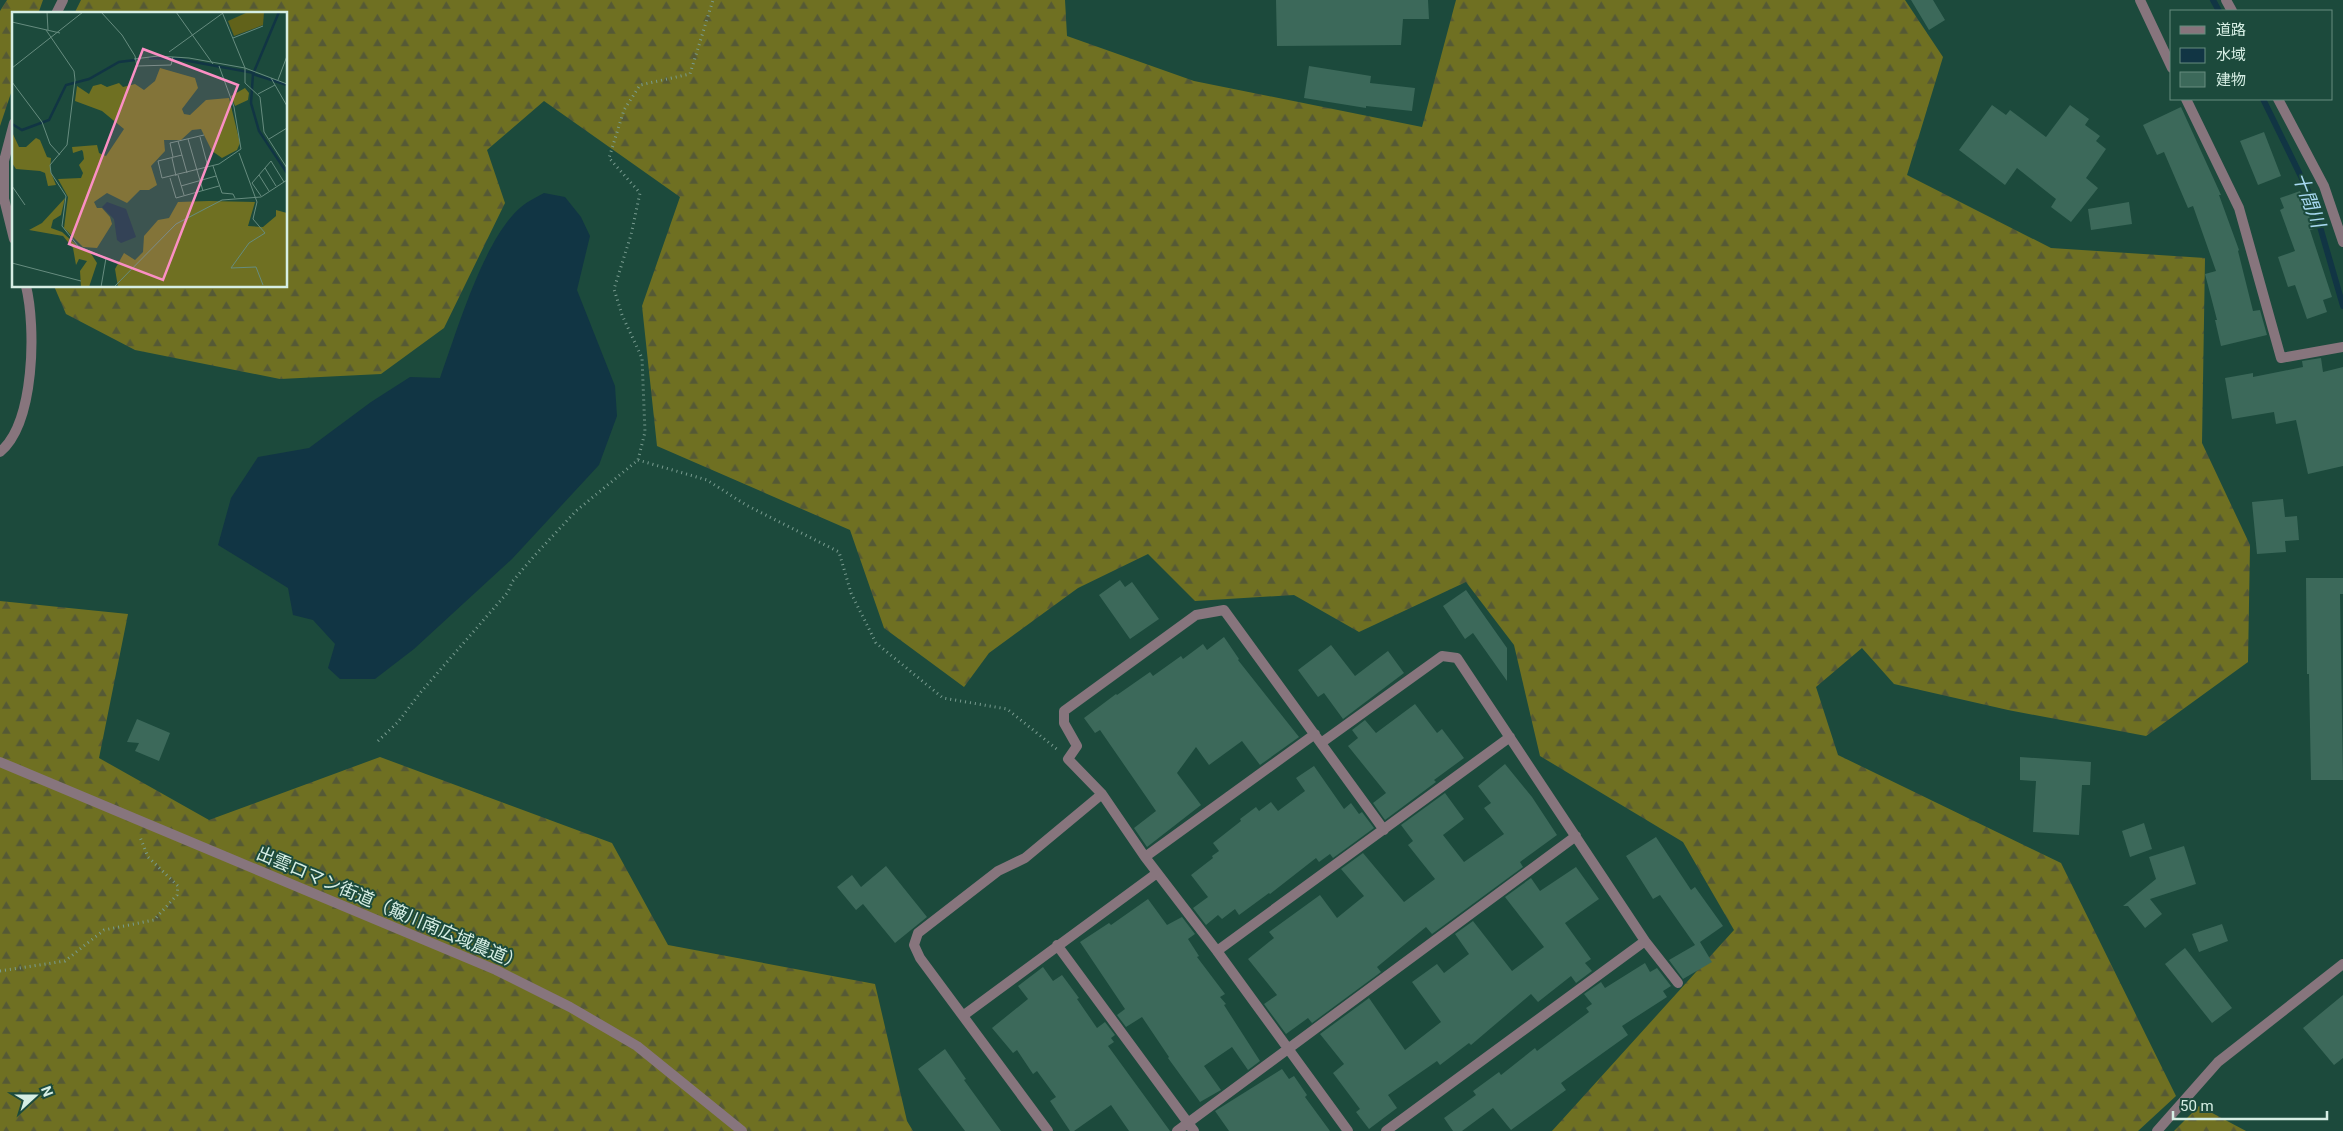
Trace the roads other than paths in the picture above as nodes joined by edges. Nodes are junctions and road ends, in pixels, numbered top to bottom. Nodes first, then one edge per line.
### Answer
1 (63, 0) edge
2 (2140, 0) edge
3 (57, 12) edge
4 (2170, 64) edge
5 (2186, 100) edge
6 (2279, 100) edge
7 (12, 130) edge
8 (12, 231) edge
9 (2343, 242) edge
10 (26, 288) edge
11 (2343, 347) edge
12 (0, 452) edge
13 (1315, 734) junction
14 (1510, 737) junction
15 (1321, 743) junction
16 (0, 762) edge
17 (1102, 794) junction
18 (1384, 830) junction
19 (1576, 836) junction
20 (1145, 857) junction
21 (1157, 873) junction
22 (1645, 941) junction
23 (1057, 945) junction
24 (1217, 951) junction
25 (2343, 964) edge
26 (1678, 983) dead end
27 (964, 1015) junction
28 (1288, 1050) junction
29 (1191, 1127) edge
30 (742, 1131) edge
31 (1048, 1131) edge
32 (1176, 1131) edge
33 (1348, 1131) edge
34 (1386, 1131) edge
35 (2157, 1131) edge

1 - 3 street
2 - 4 street
5 - 11 street
6 - 9 street
7 - 8 street
10 - 12 street
13 - 15 street
13 - 17 street
13 - 20 street
14 - 15 street
14 - 18 street
14 - 19 street
15 - 18 street
16 - 30 street, 出雲ロマン街道（簸川南広域農道）
17 - 20 street
17 - 27 street
18 - 24 street
19 - 22 street
19 - 28 street
20 - 21 street
21 - 23 street
21 - 24 street
22 - 26 street
22 - 34 street
23 - 27 street
23 - 29 street
24 - 28 street
25 - 35 street
27 - 31 street
28 - 29 street
28 - 33 street
29 - 32 street

